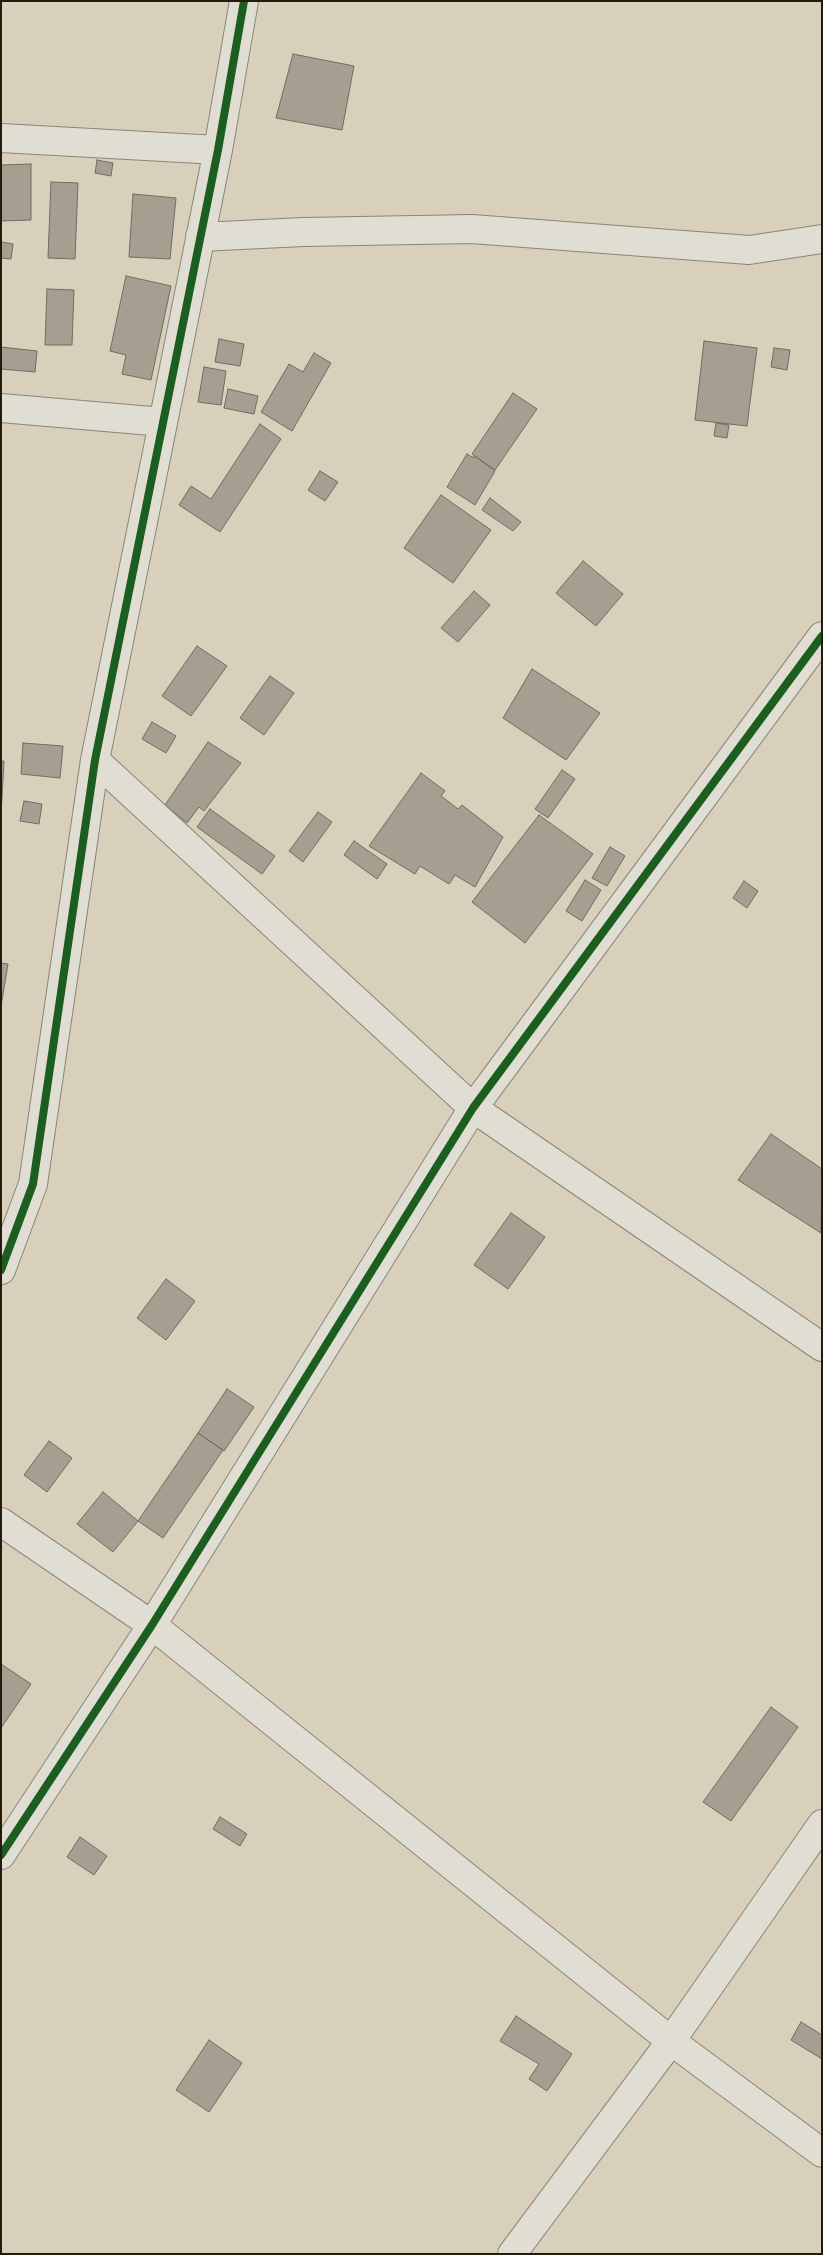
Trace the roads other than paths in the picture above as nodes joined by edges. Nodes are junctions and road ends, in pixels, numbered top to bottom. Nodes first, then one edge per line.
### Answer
1 (244, 1) edge
2 (1, 138) edge
3 (218, 150) junction
4 (200, 237) junction
5 (822, 239) edge
6 (1, 408) edge
7 (163, 422) junction
8 (822, 636) edge
9 (95, 760) junction
10 (474, 1108) junction
11 (1, 1270) edge
12 (822, 1347) edge
13 (1, 1522) edge
14 (152, 1625) junction
15 (822, 1824) edge
16 (1, 1855) edge
17 (670, 2041) junction
18 (822, 2153) edge
19 (512, 2254) edge

1 - 3 street
2 - 3 street
3 - 4 street
4 - 5 street
4 - 7 street
6 - 7 street
7 - 9 street
8 - 10 street
9 - 10 street
9 - 11 street
10 - 12 street
10 - 14 street
13 - 14 street
14 - 16 street
14 - 17 street
15 - 17 street
17 - 18 street
17 - 19 street

